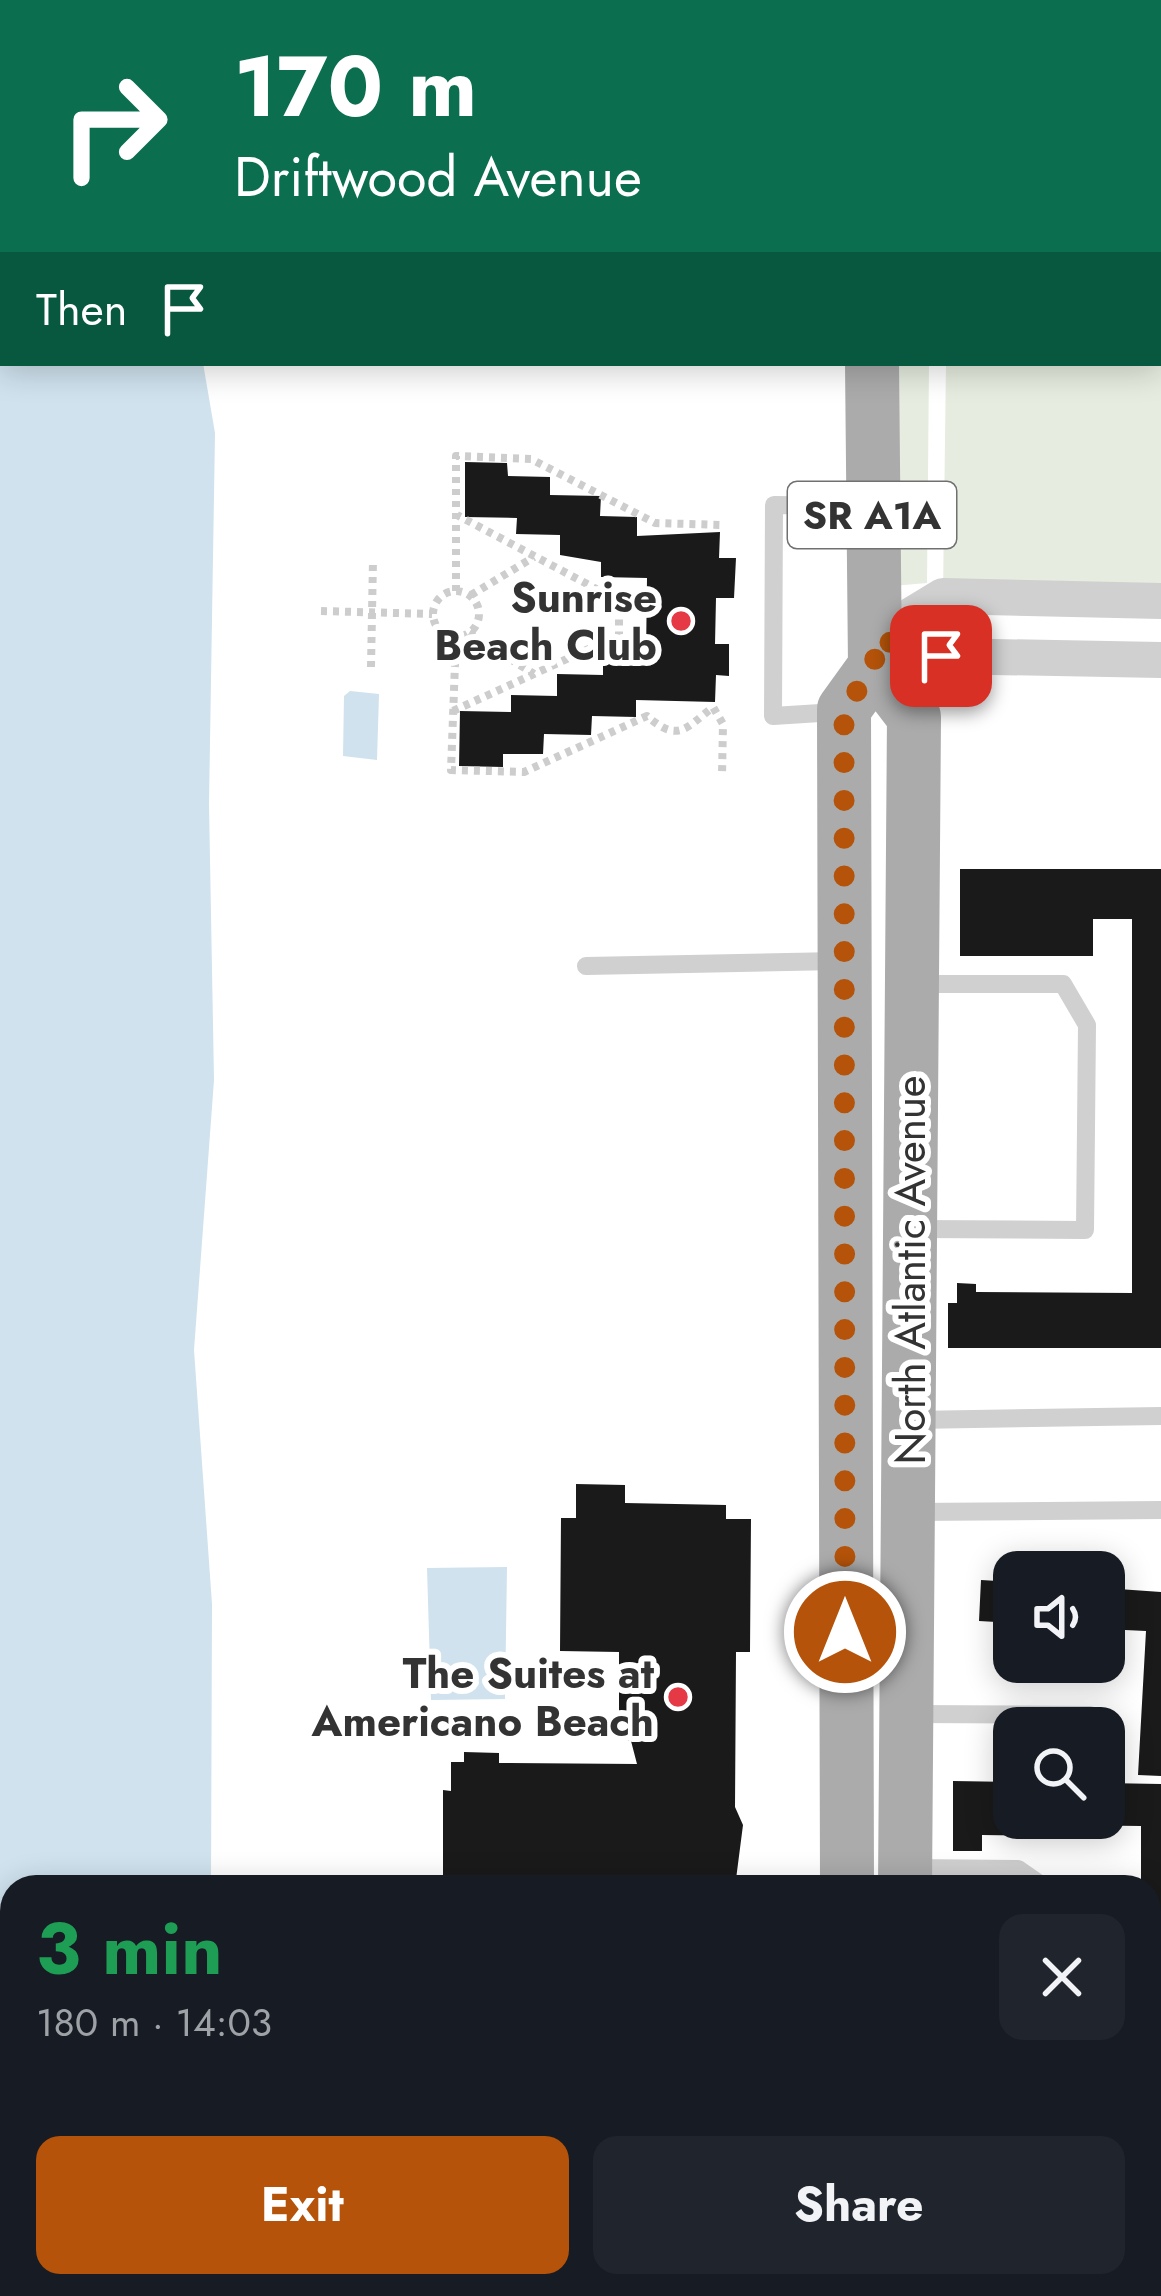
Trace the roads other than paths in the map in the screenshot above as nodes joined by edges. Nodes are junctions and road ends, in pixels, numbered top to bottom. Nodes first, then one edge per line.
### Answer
1 (872, 366) edge
2 (872, 506) junction
3 (1161, 601) edge
4 (1161, 659) edge
5 (865, 671) junction
6 (843, 961) junction
7 (586, 965) dead end
8 (912, 984) junction
9 (910, 1229) junction
10 (1161, 1416) edge
11 (908, 1420) junction
12 (1161, 1510) edge
13 (908, 1512) junction
14 (906, 1714) junction
15 (993, 1714) edge
16 (848, 1875) edge
17 (905, 1875) edge
18 (933, 1875) edge
19 (1027, 1875) edge

1 - 2 main road, North Atlantic Avenue / SR A1A
2 - 5 main road, North Atlantic Avenue / SR A1A
2 - 5 lane
3 - 5 street
4 - 5 street
5 - 6 main road, North Atlantic Avenue / SR A1A
5 - 8 main road, North Atlantic Avenue
6 - 7 lane
6 - 16 main road, North Atlantic Avenue / SR A1A
8 - 9 main road, North Atlantic Avenue
8 - 9 lane
9 - 11 main road, North Atlantic Avenue
10 - 11 lane
11 - 13 main road, North Atlantic Avenue
12 - 13 lane
13 - 14 main road, North Atlantic Avenue
14 - 15 lane
14 - 17 main road, North Atlantic Avenue
18 - 19 lane

